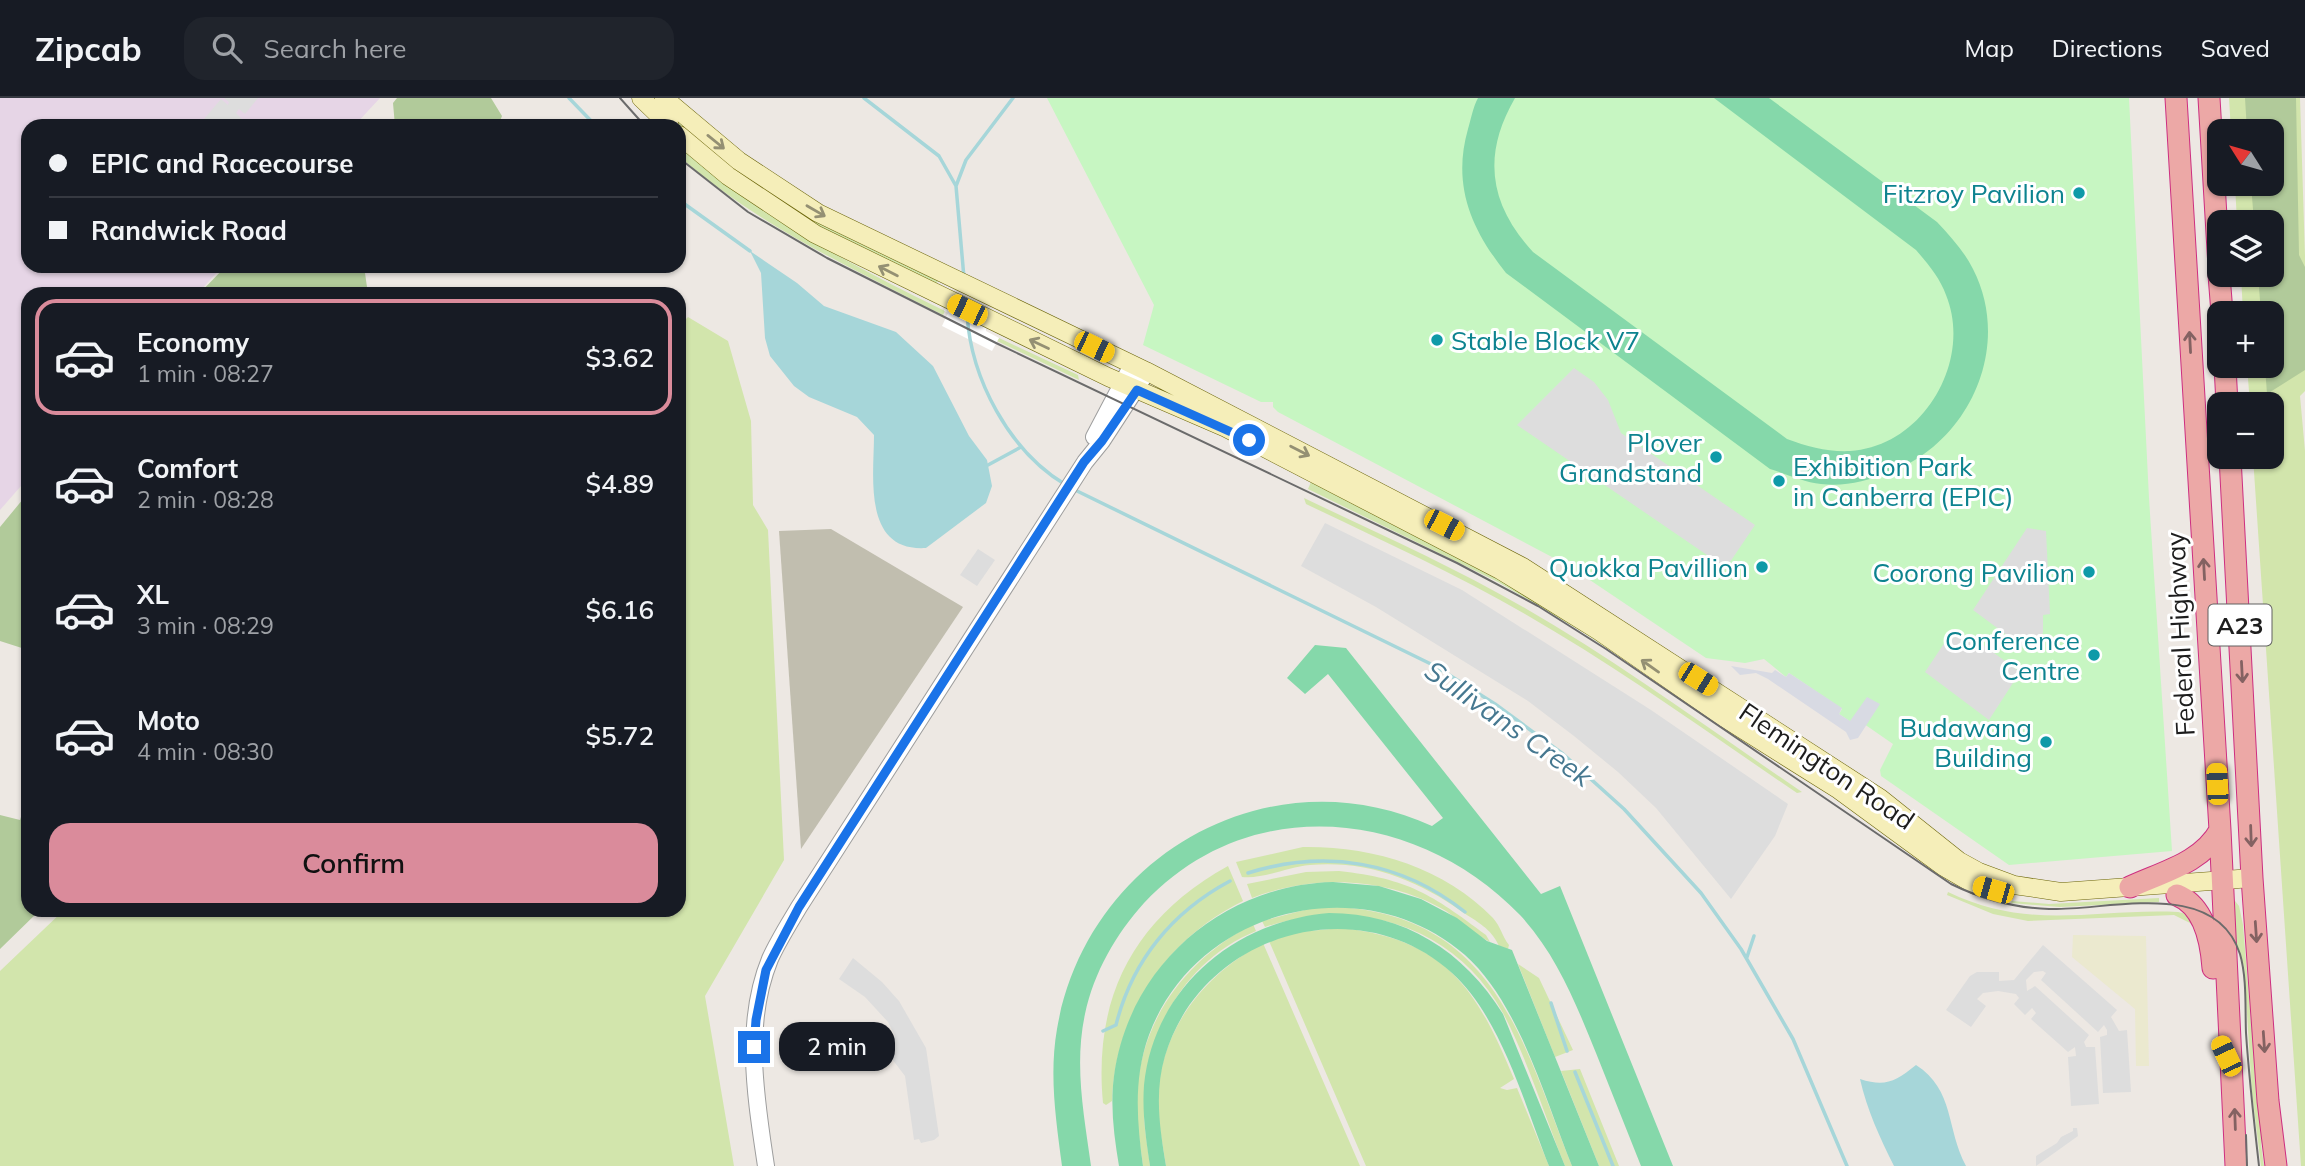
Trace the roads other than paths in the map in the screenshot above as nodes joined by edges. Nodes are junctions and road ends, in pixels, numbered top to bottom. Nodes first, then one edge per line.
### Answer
1 (642, 98) edge
2 (664, 98) edge
3 (2176, 98) edge
4 (2209, 98) edge
5 (663, 119) edge
6 (686, 141) edge
7 (2216, 210) edge
8 (1139, 368) junction
9 (1130, 387) junction
10 (2231, 469) edge
11 (1391, 507) junction
12 (2220, 831) junction
13 (2253, 885) junction
14 (2222, 886) junction
15 (2130, 887) junction
16 (2177, 894) junction
17 (2233, 1072) junction
18 (766, 1166) edge
19 (2236, 1166) edge
20 (2276, 1166) edge

1 - 5 main road
2 -> 8 main road, Flemington Road
12 -> 3 highway, Federal Highway / A23
4 - 7 highway
9 -> 6 main road, Flemington Road
8 - 9 street
8 -> 11 main road, Flemington Road
9 - 11 main road, Flemington Road
9 - 18 street
10 -> 13 highway, A23
11 - 15 main road, Flemington Road
16 -> 11 main road, Flemington Road
12 - 14 highway, Federal Highway / A23
12 - 15 highway
13 - 14 main road, Flemington Road
13 -> 20 highway, A23
14 - 15 main road, Flemington Road
14 - 16 main road, Flemington Road
14 - 17 highway, Federal Highway / A23
16 - 17 highway
19 -> 17 highway, Federal Highway / A23

